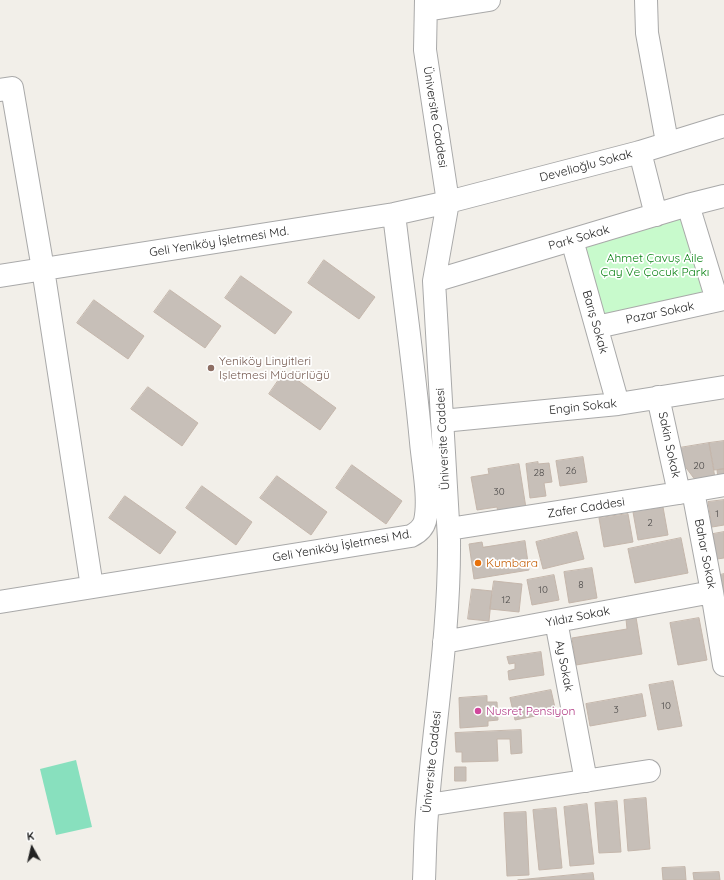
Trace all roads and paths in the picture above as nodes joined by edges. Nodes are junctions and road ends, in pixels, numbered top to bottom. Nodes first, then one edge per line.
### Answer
1 (489, 0) edge
2 (631, 0) edge
3 (646, 0) edge
4 (426, 5) edge
5 (647, 33) junction
6 (0, 90) edge
7 (724, 126) edge
8 (667, 142) junction
9 (640, 152) junction
10 (724, 196) edge
11 (448, 202) junction
12 (688, 206) junction
13 (394, 214) junction
14 (656, 215) junction
15 (572, 240) junction
16 (43, 269) junction
17 (0, 276) edge
18 (434, 281) junction
19 (721, 299) edge
20 (597, 327) junction
21 (724, 387) edge
22 (658, 397) junction
23 (618, 404) junction
24 (442, 421) junction
25 (724, 485) edge
26 (686, 492) junction
27 (448, 529) junction
28 (92, 587) junction
29 (712, 592) junction
30 (0, 602) edge
31 (556, 622) junction
32 (444, 642) junction
33 (724, 665) edge
34 (649, 771) dead end
35 (586, 781) junction
36 (428, 805) junction
37 (424, 880) edge

1 - 4 street
2 - 5 street
3 - 5 street
4 - 11 street, Üniversite Caddesi
5 - 8 street
6 - 16 street
7 - 8 street, Develioğlu Sokak
8 - 9 street, Develioğlu Sokak
9 - 11 street, Develioğlu Sokak
9 - 14 street
10 - 12 street, Park Sokak
11 - 13 street, Geli Yeniköy İşletmesi Md.
11 - 18 street, Üniversite Caddesi
12 - 14 street, Park Sokak
12 - 19 street
13 - 16 street, Geli Yeniköy İşletmesi Md.
13 - 28 street, Geli Yeniköy İşletmesi Md.
14 - 15 street, Park Sokak
15 - 18 street, Park Sokak
15 - 20 street, Barış Sokak
16 - 17 street, Geli Yeniköy İşletmesi Md.
16 - 28 street
18 - 24 street, Üniversite Caddesi
19 - 20 street, Pazar Sokak
20 - 23 street, Barış Sokak
21 - 22 street, Engin Sokak
22 - 23 street, Engin Sokak
22 - 26 street, Sakin Sokak
23 - 24 street, Engin Sokak
24 - 27 street, Üniversite Caddesi
25 - 26 street, Zafer Caddesi
26 - 27 street, Zafer Caddesi
26 - 29 street, Bahar Sokak
27 - 32 street, Üniversite Caddesi
28 - 30 street, Geli Yeniköy İşletmesi Md.
29 - 31 street, Yıldız Sokak
29 - 33 street, Bahar Sokak
31 - 32 street, Yıldız Sokak
31 - 35 street, Ay Sokak
32 - 36 street, Üniversite Caddesi
34 - 35 street
35 - 36 street
36 - 37 street, Üniversite Caddesi

